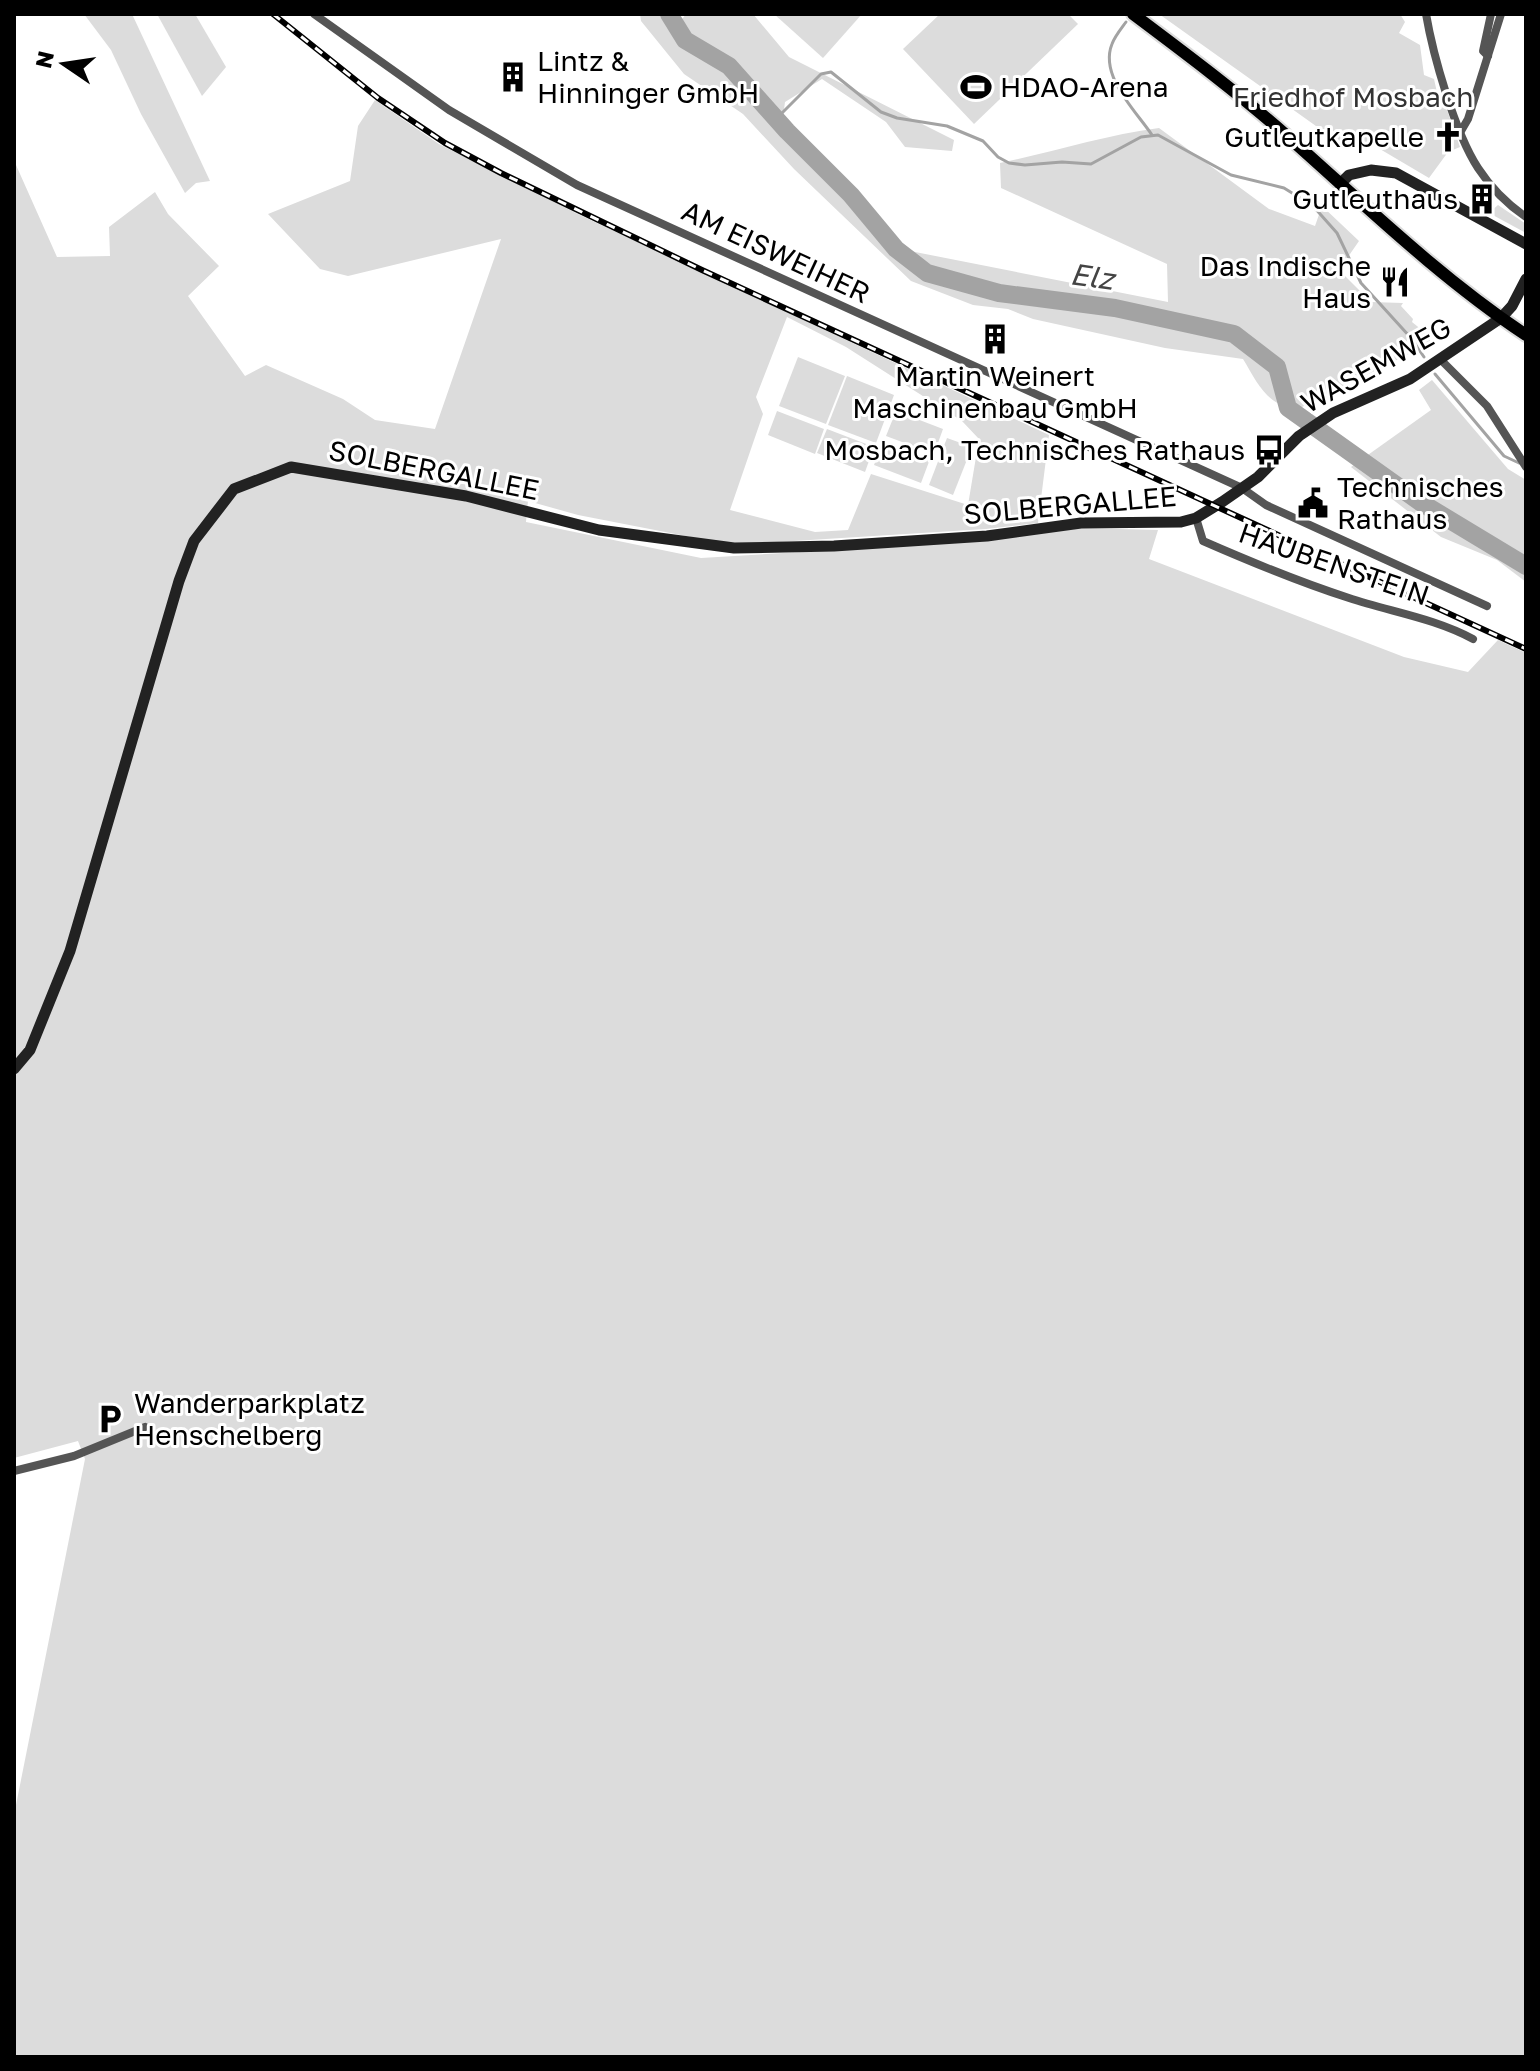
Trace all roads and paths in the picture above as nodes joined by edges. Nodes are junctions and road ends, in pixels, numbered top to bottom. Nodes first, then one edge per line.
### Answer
1 (314, 14) edge
2 (1133, 14) edge
3 (1426, 14) edge
4 (1491, 14) edge
5 (1501, 14) edge
6 (1488, 56) junction
7 (1461, 131) junction
8 (1340, 184) junction
9 (1526, 217) edge
10 (1526, 244) edge
11 (1526, 279) edge
12 (1501, 318) junction
13 (1526, 335) edge
14 (1440, 359) junction
15 (1524, 464) edge
16 (1242, 488) junction
17 (1196, 518) junction
18 (1487, 606) dead end
19 (1473, 639) dead end
20 (14, 1069) edge
21 (145, 1427) dead end
22 (14, 1471) edge

1 - 16 street, AM EISWEIHER
2 - 8 main road
3 - 7 street
4 - 6 street
5 - 6 street
6 - 7 street
7 - 9 street
8 - 10 street
8 - 12 main road
11 - 12 street
12 - 13 main road
12 - 14 street, WASEMWEG
14 - 15 street
14 - 16 street, WASEMWEG
16 - 17 street, SOLBERGALLEE
16 - 18 street, AM EISWEIHER
17 - 19 street, HAUBENSTEIN
17 - 20 street, SOLBERGALLEE
21 - 22 street

